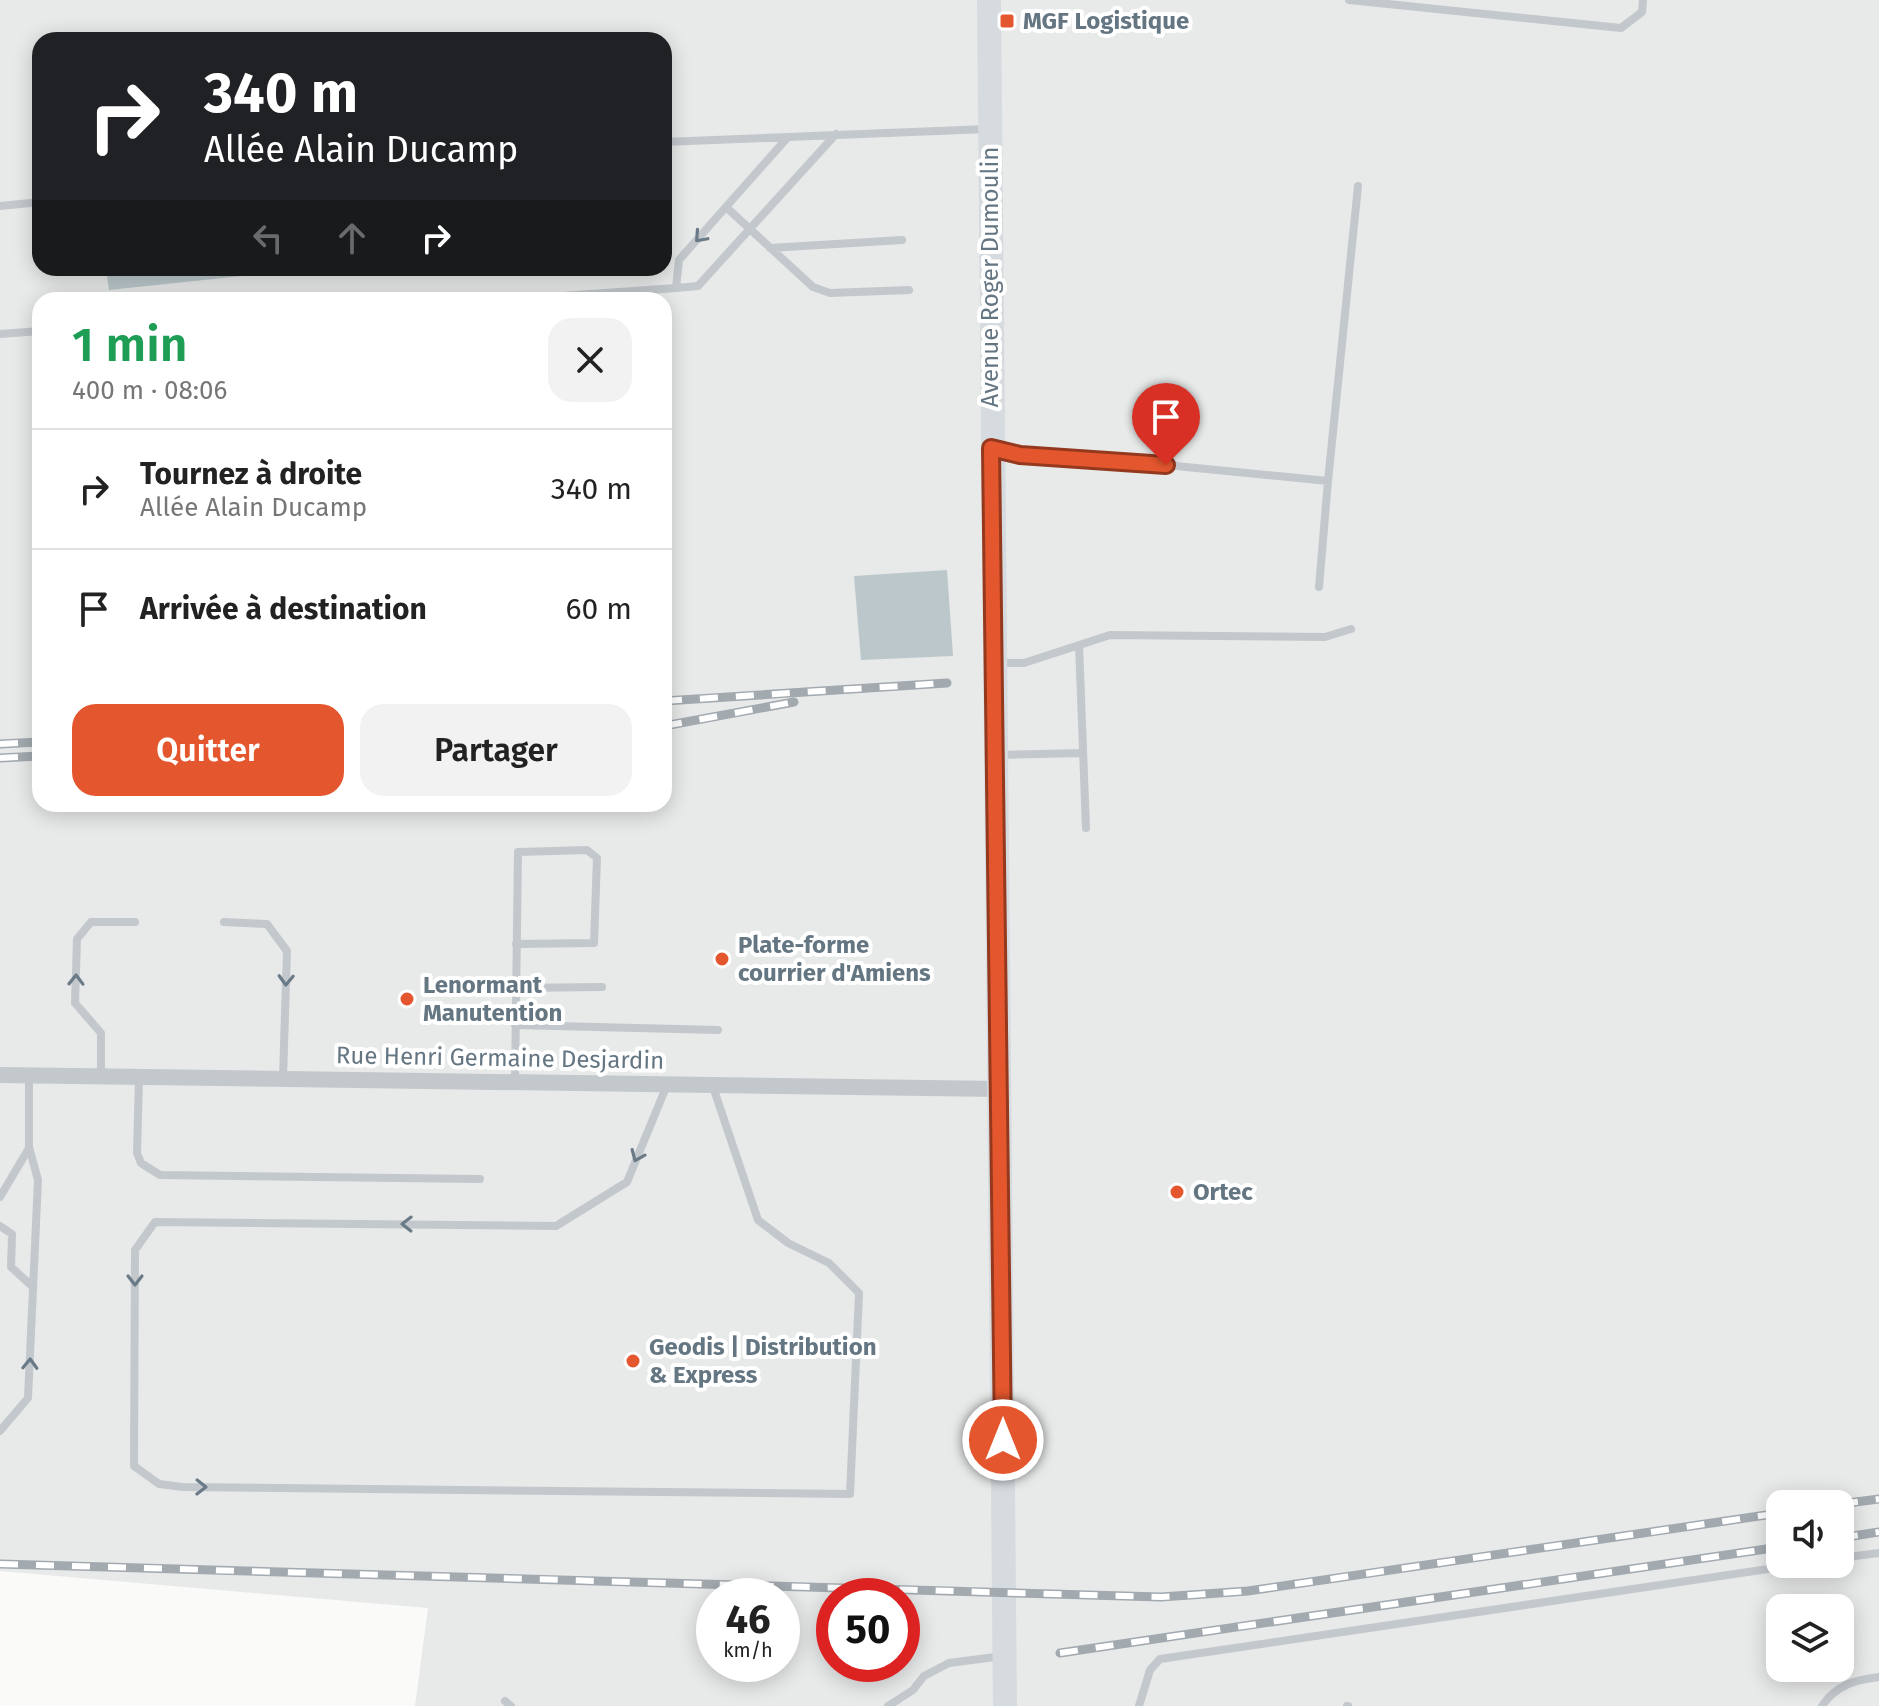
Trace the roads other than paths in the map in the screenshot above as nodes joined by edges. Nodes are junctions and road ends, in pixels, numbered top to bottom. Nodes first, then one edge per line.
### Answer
1 (989, 0) edge
2 (1349, 0) edge
3 (1643, 0) edge
4 (989, 129) junction
5 (836, 134) junction
6 (788, 137) junction
7 (672, 142) edge
8 (1358, 186) dead end
9 (32, 203) edge
10 (0, 206) edge
11 (726, 207) junction
12 (750, 229) junction
13 (902, 240) dead end
14 (770, 248) junction
15 (676, 288) junction
16 (909, 290) dead end
17 (618, 292) edge
18 (32, 332) edge
19 (0, 334) edge
20 (991, 448) junction
21 (1328, 481) junction
22 (1319, 587) dead end
23 (1351, 629) dead end
24 (1079, 645) junction
25 (995, 663) junction
26 (1083, 753) junction
27 (996, 755) junction
28 (1086, 828) dead end
29 (135, 922) dead end
30 (224, 922) dead end
31 (516, 944) junction
32 (602, 987) dead end
33 (515, 988) junction
34 (515, 1025) junction
35 (718, 1030) dead end
36 (0, 1075) edge
37 (29, 1075) junction
38 (101, 1076) junction
39 (139, 1077) junction
40 (283, 1078) junction
41 (515, 1082) junction
42 (667, 1084) junction
43 (712, 1084) junction
44 (999, 1089) junction
45 (29, 1147) junction
46 (480, 1179) dead end
47 (0, 1197) edge
48 (0, 1226) edge
49 (33, 1287) junction
50 (0, 1431) edge
51 (1879, 1553) edge
52 (1854, 1556) edge
53 (1766, 1569) edge
54 (1004, 1656) junction
55 (1879, 1677) edge
56 (888, 1706) edge
57 (1005, 1706) edge
58 (1139, 1706) edge
59 (1822, 1706) edge

1 - 4 main road, Avenue Roger Dumoulin
2 - 3 lane
4 - 5 lane
4 - 20 main road, Avenue Roger Dumoulin
5 - 6 lane
5 - 12 lane
6 - 7 lane
6 - 11 lane
8 - 21 lane
9 - 10 lane
11 - 12 lane
11 -> 15 lane
12 - 14 lane
12 - 15 lane
13 - 14 lane
14 - 16 lane
15 - 17 lane
18 - 19 lane
20 - 21 lane
20 - 25 main road, Avenue Roger Dumoulin
21 - 22 lane
23 - 24 lane
24 - 25 lane
24 - 26 lane
25 - 27 main road, Avenue Roger Dumoulin
26 - 27 lane
26 - 28 lane
27 - 44 main road, Avenue Roger Dumoulin
38 -> 29 lane
30 -> 40 lane
31 - 31 lane
31 - 33 lane
32 - 33 lane
33 - 34 lane
34 - 35 lane
34 - 41 lane
36 - 37 street, Rue Henri Germaine Desjardin
37 - 38 street, Rue Henri Germaine Desjardin
37 - 45 lane
38 - 39 street, Rue Henri Germaine Desjardin
39 - 40 street, Rue Henri Germaine Desjardin
39 - 46 lane
40 - 41 street, Rue Henri Germaine Desjardin
41 - 42 street, Rue Henri Germaine Desjardin
42 - 43 street, Rue Henri Germaine Desjardin
42 -> 43 lane
43 - 44 street, Rue Henri Germaine Desjardin
44 - 54 main road, Avenue Roger Dumoulin
45 - 47 lane
45 - 49 lane
48 - 49 lane
50 -> 49 lane
51 - 52 lane
53 - 58 lane
54 - 56 lane
54 - 57 main road, Avenue Roger Dumoulin
55 - 59 lane

